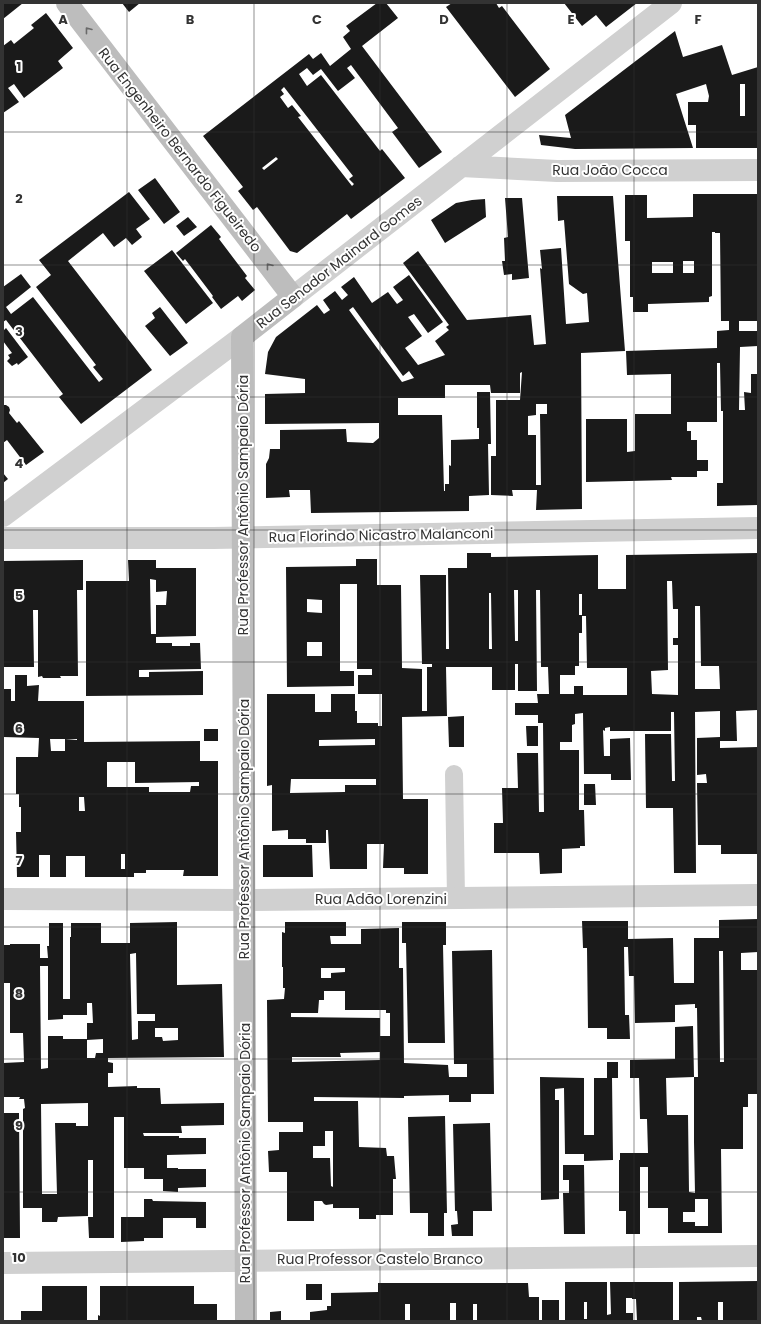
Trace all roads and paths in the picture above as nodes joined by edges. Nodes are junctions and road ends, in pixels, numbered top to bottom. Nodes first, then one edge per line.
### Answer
1 (67, 3) edge
2 (671, 3) edge
3 (461, 166) junction
4 (758, 170) edge
5 (293, 297) junction
6 (242, 338) junction
7 (3, 516) edge
8 (758, 528) edge
9 (3, 538) edge
10 (243, 538) junction
11 (454, 774) dead end
12 (758, 895) edge
13 (456, 898) junction
14 (3, 899) edge
15 (244, 900) junction
16 (758, 1256) edge
17 (245, 1260) junction
18 (3, 1263) edge
19 (246, 1321) edge

5 -> 1 street, Rua Engenheiro Bernardo Figueiredo
2 - 3 street, Rua Senador Mainard Gomes
3 - 4 street, Rua João Cocca
3 - 5 street, Rua Senador Mainard Gomes
5 - 6 street, Rua Senador Mainard Gomes
6 - 7 street, Rua Senador Mainard Gomes
6 - 10 street, Rua Professor Antônio Sampaio Dória
8 - 10 street, Rua Florindo Nicastro Malanconi
9 - 10 street, Rua Florindo Nicastro Malanconi
10 - 15 street, Rua Professor Antônio Sampaio Dória
11 - 13 lane
12 - 13 street, Rua Adão Lorenzini
13 - 15 street, Rua Adão Lorenzini
14 - 15 street, Rua Adão Lorenzini
15 - 17 street, Rua Professor Antônio Sampaio Dória
16 - 17 street, Rua Professor Castelo Branco
17 - 18 street, Rua Professor Castelo Branco
17 - 19 street, Rua Professor Antônio Sampaio Dória

